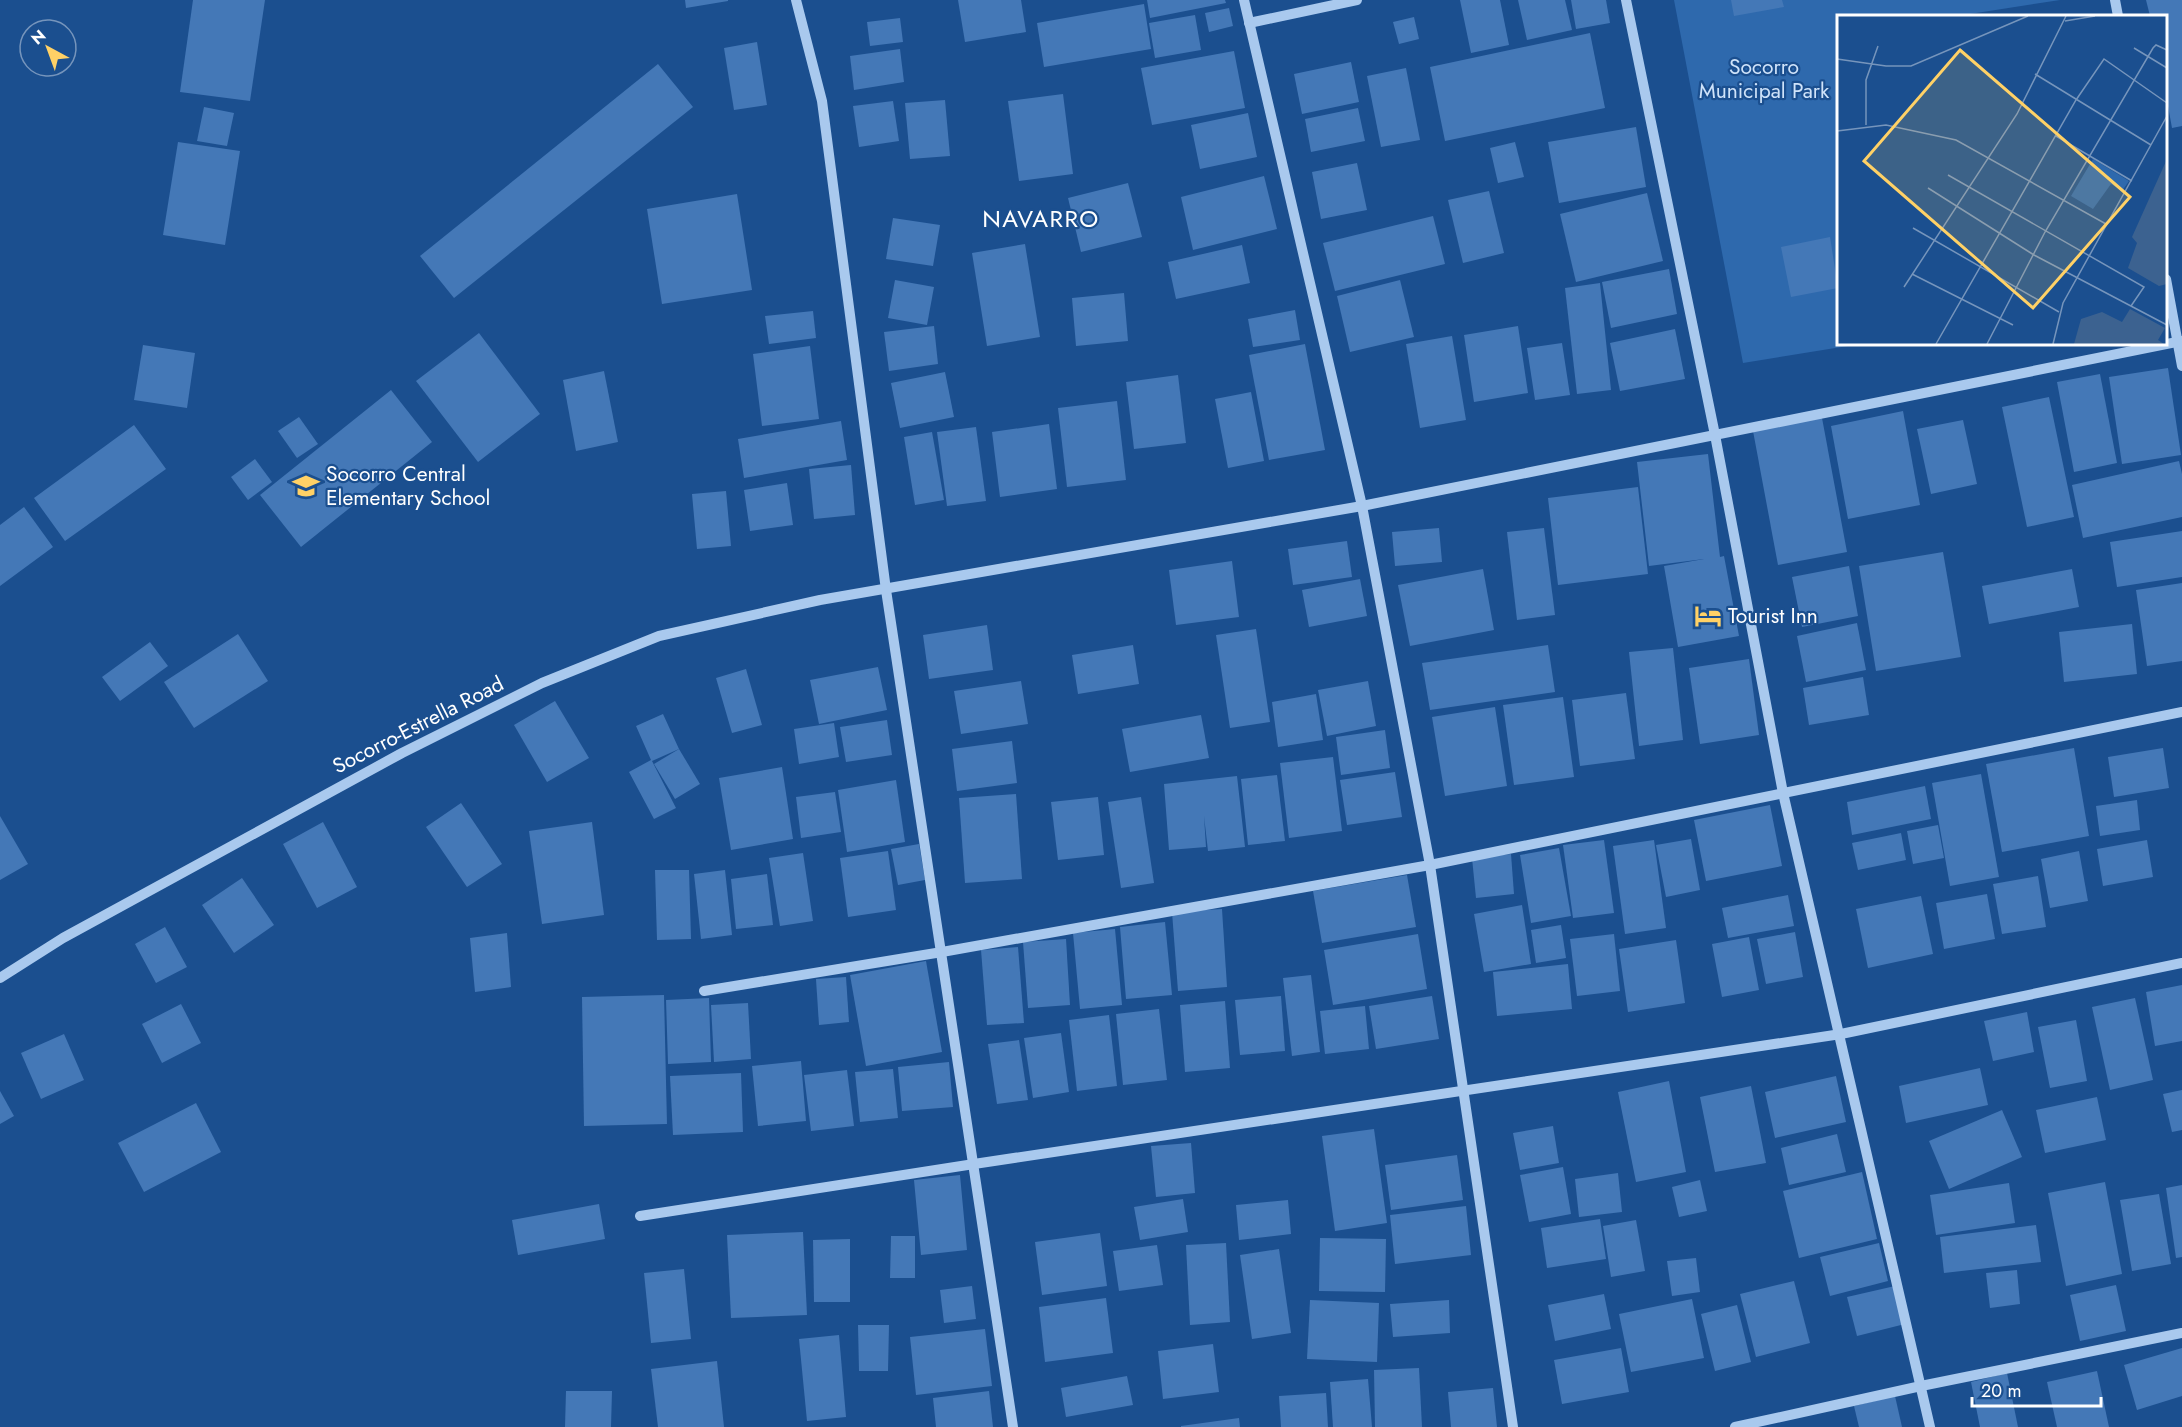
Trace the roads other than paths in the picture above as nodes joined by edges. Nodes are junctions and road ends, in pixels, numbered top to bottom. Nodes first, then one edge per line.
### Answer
1 (796, 0) edge
2 (1244, 0) edge
3 (1357, 0) edge
4 (1626, 0) edge
5 (2115, 0) edge
6 (2118, 15) edge
7 (1249, 23) junction
8 (2167, 284) edge
9 (2180, 342) edge
10 (2165, 345) edge
11 (2182, 366) edge
12 (1715, 435) junction
13 (1362, 506) junction
14 (886, 590) junction
15 (2182, 712) edge
16 (1784, 793) junction
17 (1430, 865) junction
18 (942, 952) junction
19 (2182, 963) edge
20 (0, 978) edge
21 (704, 991) dead end
22 (1841, 1034) junction
23 (1464, 1090) junction
24 (974, 1164) junction
25 (640, 1216) dead end
26 (2182, 1333) edge
27 (1921, 1386) junction
28 (1013, 1427) edge
29 (1513, 1427) edge
30 (1736, 1427) edge
31 (1930, 1427) edge

1 - 14 street
2 - 7 street
3 - 7 street
4 - 12 street
5 - 6 street
7 - 13 street
8 - 9 street
9 - 11 street
10 - 12 street, Socorro-Estrella Road
12 - 13 street, Socorro-Estrella Road
12 - 16 street
13 - 14 street, Socorro-Estrella Road
13 - 17 street
14 - 18 street
14 - 20 street, Socorro-Estrella Road
15 - 16 street
16 - 17 street
16 - 22 street
17 - 18 street
17 - 23 street
18 - 21 street
18 - 24 street
19 - 22 street
22 - 23 street
22 - 27 street
23 - 24 street
23 - 29 street
24 - 25 street
24 - 28 street
26 - 27 street
27 - 30 street
27 - 31 street

